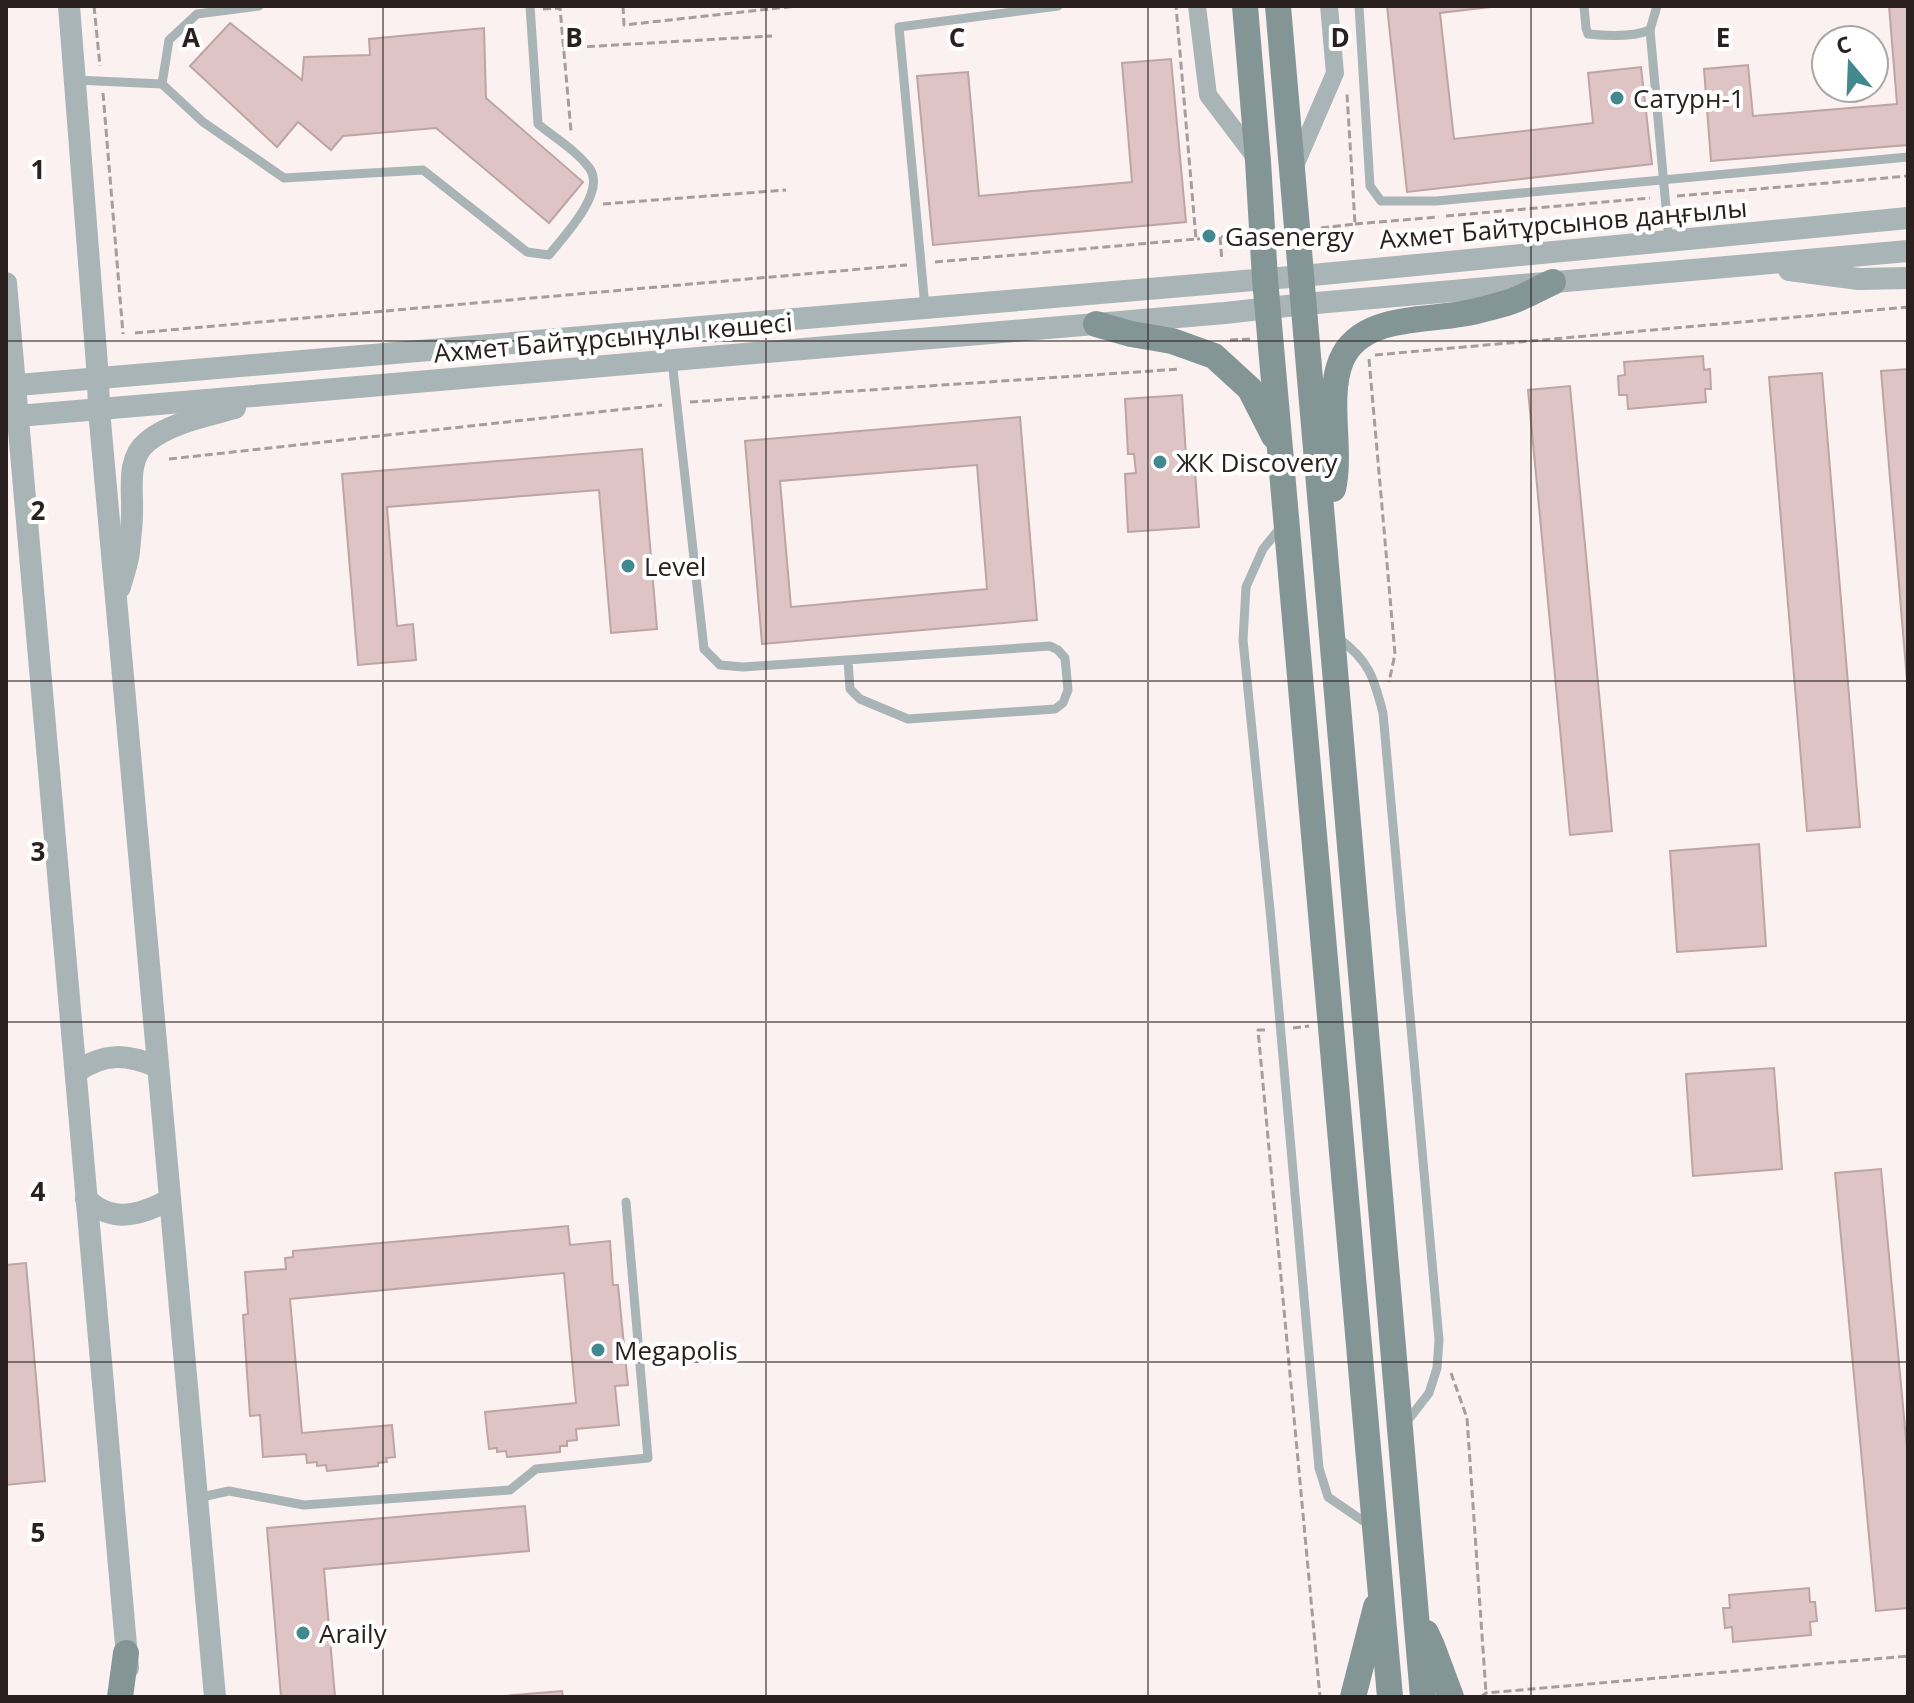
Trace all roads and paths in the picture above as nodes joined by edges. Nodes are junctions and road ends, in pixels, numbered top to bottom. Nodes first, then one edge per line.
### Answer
1 (69, 6) edge
2 (94, 6) edge
3 (259, 6) edge
4 (623, 6) edge
5 (797, 6) edge
6 (1058, 6) edge
7 (1176, 6) edge
8 (1197, 6) edge
9 (1245, 6) edge
10 (1278, 6) edge
11 (1329, 6) edge
12 (1359, 6) edge
13 (1584, 6) edge
14 (1657, 6) edge
15 (530, 8) edge
16 (1650, 30) junction
17 (772, 36) dead end
18 (563, 48) junction
19 (75, 80) junction
20 (102, 81) junction
21 (162, 84) junction
22 (1347, 84) dead end
23 (573, 151) junction
24 (1908, 157) edge
25 (1258, 161) junction
26 (1293, 171) junction
27 (1908, 176) edge
28 (1663, 180) junction
29 (786, 190) dead end
30 (1664, 197) junction
31 (587, 205) junction
32 (1908, 218) edge
33 (1355, 224) junction
34 (1334, 226) junction
35 (1298, 230) junction
36 (1262, 234) junction
37 (1220, 237) junction
38 (1196, 239) junction
39 (1669, 241) junction
40 (1908, 251) edge
41 (921, 263) junction
42 (1748, 264) junction
43 (1339, 272) junction
44 (1302, 276) junction
45 (1908, 278) edge
46 (1265, 279) junction
47 (1223, 282) junction
48 (1553, 282) junction
49 (6, 283) edge
50 (1305, 304) junction
51 (925, 307) junction
52 (1908, 307) edge
53 (1268, 309) junction
54 (1096, 324) junction
55 (135, 333) dead end
56 (123, 334) dead end
57 (1270, 337) junction
58 (1214, 356) junction
59 (672, 360) junction
60 (98, 378) junction
61 (10, 385) edge
62 (286, 394) junction
63 (676, 403) junction
64 (99, 410) junction
65 (12, 417) edge
66 (1280, 446) junction
67 (169, 459) dead end
68 (6, 476) edge
69 (26, 516) junction
70 (1287, 521) junction
71 (1324, 532) junction
72 (116, 600) junction
73 (1333, 634) junction
74 (848, 660) junction
75 (1383, 713) junction
76 (1331, 1024) junction
77 (1281, 1029) junction
78 (158, 1067) junction
79 (76, 1072) junction
80 (86, 1199) junction
81 (170, 1199) junction
82 (626, 1202) dead end
83 (1439, 1340) junction
84 (1401, 1430) junction
85 (197, 1498) junction
86 (1375, 1529) junction
87 (1380, 1593) junction
88 (1416, 1616) junction
89 (126, 1653) junction
90 (1908, 1656) edge
91 (1486, 1693) junction
92 (120, 1697) edge
93 (131, 1697) edge
94 (215, 1697) edge
95 (1320, 1697) edge
96 (1353, 1697) edge
97 (1390, 1697) edge
98 (1423, 1697) edge
99 (1451, 1697) edge
100 (1481, 1697) edge

1 - 19 street
2 - 20 path
3 - 21 lane
4 - 5 path
6 - 41 lane
7 - 38 path
8 - 25 street
9 - 25 main road
10 - 26 main road
11 - 26 street
12 - 28 lane
13 - 16 lane
14 - 16 lane
15 - 18 path
15 - 23 lane
16 - 28 lane
17 - 18 path
18 - 23 path
19 - 20 lane
19 - 60 street
20 - 21 lane
20 - 56 path
21 - 31 lane
22 - 33 path
23 - 31 lane
24 - 28 lane
25 - 36 main road
26 - 35 main road
27 - 30 path
28 - 30 lane
29 - 31 path
30 - 33 path
30 - 39 lane
32 - 39 street, Ахмет Байтұрсынов даңғылы
33 - 34 path
34 - 35 path
34 - 43 path
35 - 44 main road
36 - 37 path
36 - 46 main road
37 - 38 path
37 - 47 path
38 - 41 path
39 - 43 street, Ахмет Байтұрсынов даңғылы
40 - 42 street
41 - 51 lane
41 - 55 path
42 - 45 street
42 - 48 street
43 - 44 street, Ахмет Байтұрсынов даңғылы
44 - 46 street, Ахмет Байтұрсынов даңғылы
44 - 50 main road
46 - 47 street, Ахмет Байтұрсынов даңғылы
46 - 53 main road
47 - 51 street, Ахмет Байтұрсынұлы көшесі
48 - 50 street
48 - 71 main road
49 - 61 street
50 - 53 street
50 - 71 main road
51 - 60 street, Ахмет Байтұрсынұлы көшесі
52 - 75 path
53 - 54 street, Ахмет Байтұрсынұлы көшесі
53 - 57 main road
54 - 58 main road
54 - 59 street, Ахмет Байтұрсынұлы көшесі
57 - 58 path
57 - 66 main road
58 - 63 path
58 - 66 main road
59 - 62 street, Ахмет Байтұрсынұлы көшесі
59 - 63 lane
60 - 61 street, Ахмет Байтұрсынұлы көшесі
60 - 64 street
61 - 65 street
62 - 64 street, Ахмет Байтұрсынұлы көшесі
62 - 72 street
63 - 67 path
63 - 74 lane
64 - 65 street, Ахмет Байтұрсынұлы көшесі
64 - 72 street
65 - 69 street
66 - 70 main road
68 - 69 street
69 - 79 street
70 - 76 main road
70 - 77 lane
71 - 73 main road
72 - 78 street
73 - 75 lane
73 - 84 main road
74 - 74 lane
75 - 83 lane
76 - 77 path
76 - 86 main road
77 - 86 lane
77 - 95 path
78 - 79 street
78 - 81 street
79 - 80 street
80 - 81 street
80 - 89 street
81 - 85 street
82 - 85 lane
83 - 84 lane
83 - 91 path
84 - 88 main road
85 - 94 street
86 - 87 main road
87 - 96 main road
87 - 97 main road
88 - 98 main road
88 - 99 main road
89 - 92 main road
89 - 93 street
90 - 91 path
91 - 100 path

